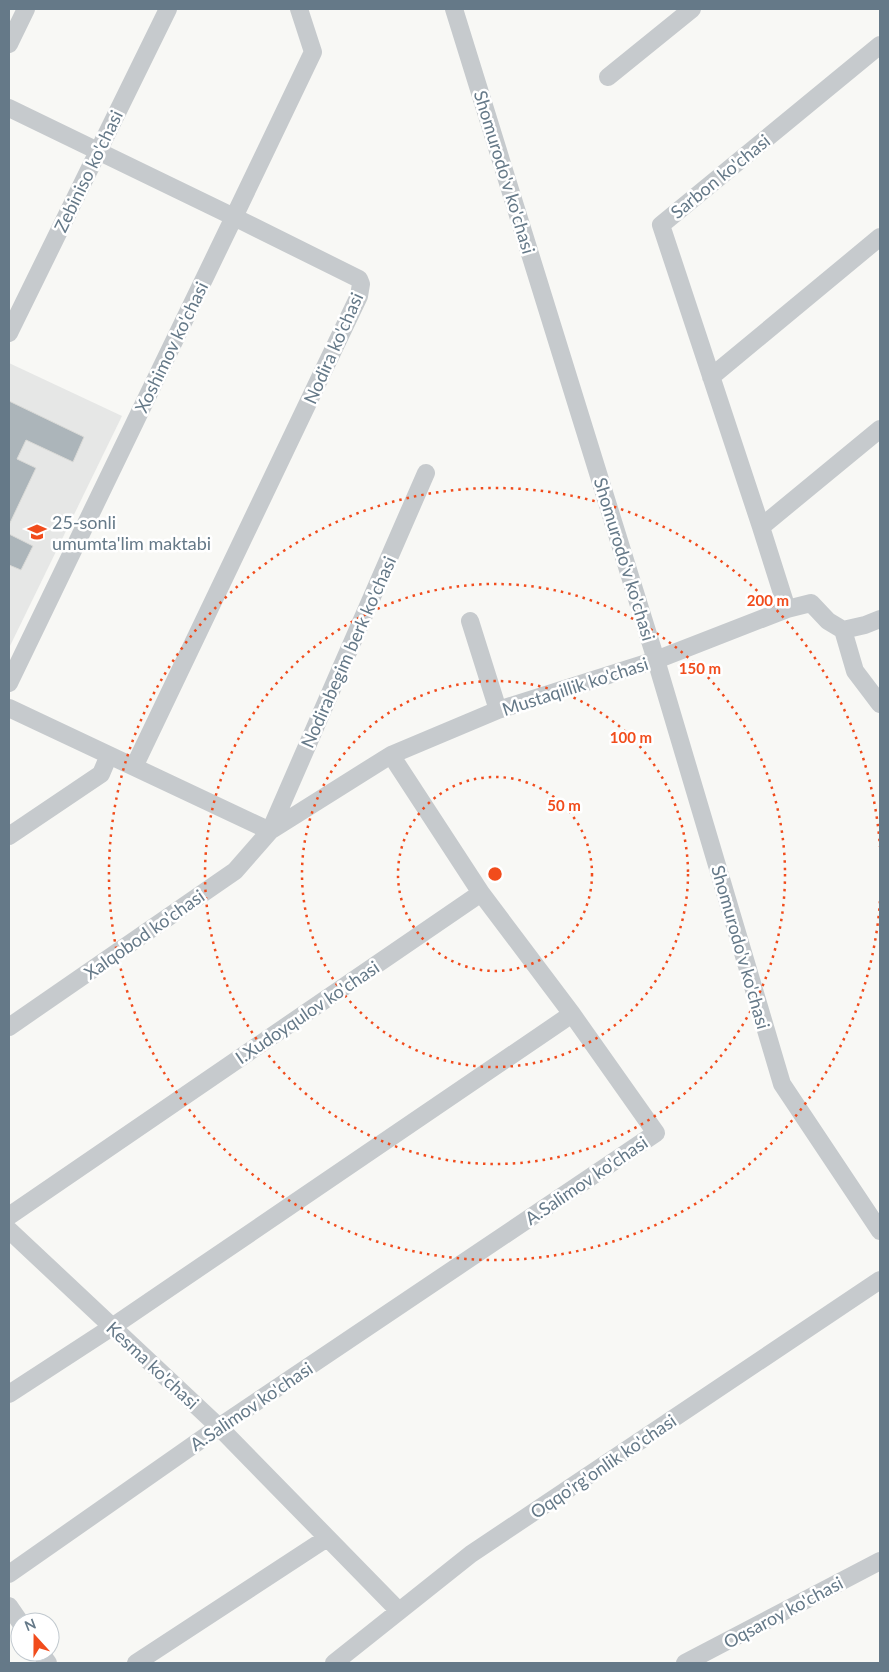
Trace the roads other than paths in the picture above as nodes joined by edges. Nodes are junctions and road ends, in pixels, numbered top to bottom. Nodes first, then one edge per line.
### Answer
1 (26, 9) edge
2 (168, 9) edge
3 (299, 9) edge
4 (692, 9) edge
5 (456, 10) edge
6 (9, 44) edge
7 (880, 45) edge
8 (608, 77) dead end
9 (9, 108) edge
10 (98, 151) junction
11 (234, 217) junction
12 (880, 237) edge
13 (9, 333) edge
14 (711, 377) junction
15 (880, 429) edge
16 (426, 473) dead end
17 (761, 527) junction
18 (787, 609) junction
19 (880, 619) edge
20 (470, 622) dead end
21 (843, 630) junction
22 (656, 660) junction
23 (9, 683) edge
24 (880, 704) edge
25 (9, 708) edge
26 (498, 710) junction
27 (391, 755) junction
28 (109, 756) junction
29 (134, 767) junction
30 (270, 831) junction
31 (9, 836) edge
32 (481, 893) junction
33 (572, 1014) junction
34 (9, 1026) edge
35 (9, 1216) edge
36 (9, 1230) edge
37 (880, 1231) edge
38 (880, 1280) edge
39 (112, 1327) junction
40 (9, 1394) edge
41 (219, 1427) junction
42 (327, 1538) junction
43 (880, 1561) edge
44 (9, 1574) edge
45 (398, 1610) junction
46 (136, 1663) edge
47 (334, 1663) edge
48 (685, 1663) edge

1 - 6 street
2 - 10 street, Zebiniso ko'chasi
3 - 11 street, Xoshimov ko'chasi
4 - 8 street
5 - 22 street, Shomurodo'v ko'chasi
7 - 14 street, Sarbon ko'chasi
9 - 10 street, Nodira ko'chasi
10 - 11 street, Nodira ko'chasi
10 - 13 street, Zebiniso ko'chasi
11 - 23 street, Xoshimov ko'chasi
11 - 29 street, Nodira ko'chasi
12 - 14 street
14 - 17 street, Sarbon ko'chasi
15 - 17 street
16 - 30 street, Nodirabegim berk ko'chasi
17 - 18 street
18 - 21 street, Mustaqillik ko'chasi
18 - 22 street, Mustaqillik ko'chasi
19 - 21 street
20 - 26 street
21 - 24 street
22 - 26 street, Mustaqillik ko'chasi
22 - 37 street, Shomurodo'v ko'chasi
25 - 28 street
26 - 27 street, Mustaqillik ko'chasi
27 - 30 street, Mustaqillik ko'chasi
27 - 32 street
28 - 29 street
28 - 31 street
29 - 30 street
30 - 34 street, Xalqobod ko'chasi
32 - 33 street
32 - 35 street, I.Xudoyqulov ko'chasi
33 - 39 street
33 - 41 street, A.Salimov ko'chasi
36 - 39 street, Kesma ko'chasi
38 - 45 street, Oqqo'rg'onlik ko'chasi
39 - 40 street
39 - 41 street, Kesma ko'chasi
41 - 42 street, Kesma ko'chasi
41 - 44 street, A.Salimov ko'chasi
42 - 45 street, Kesma ko'chasi
42 - 46 street
43 - 48 street, Oqsaroy ko'chasi
45 - 47 street, Oqqo'rg'onlik ko'chasi

